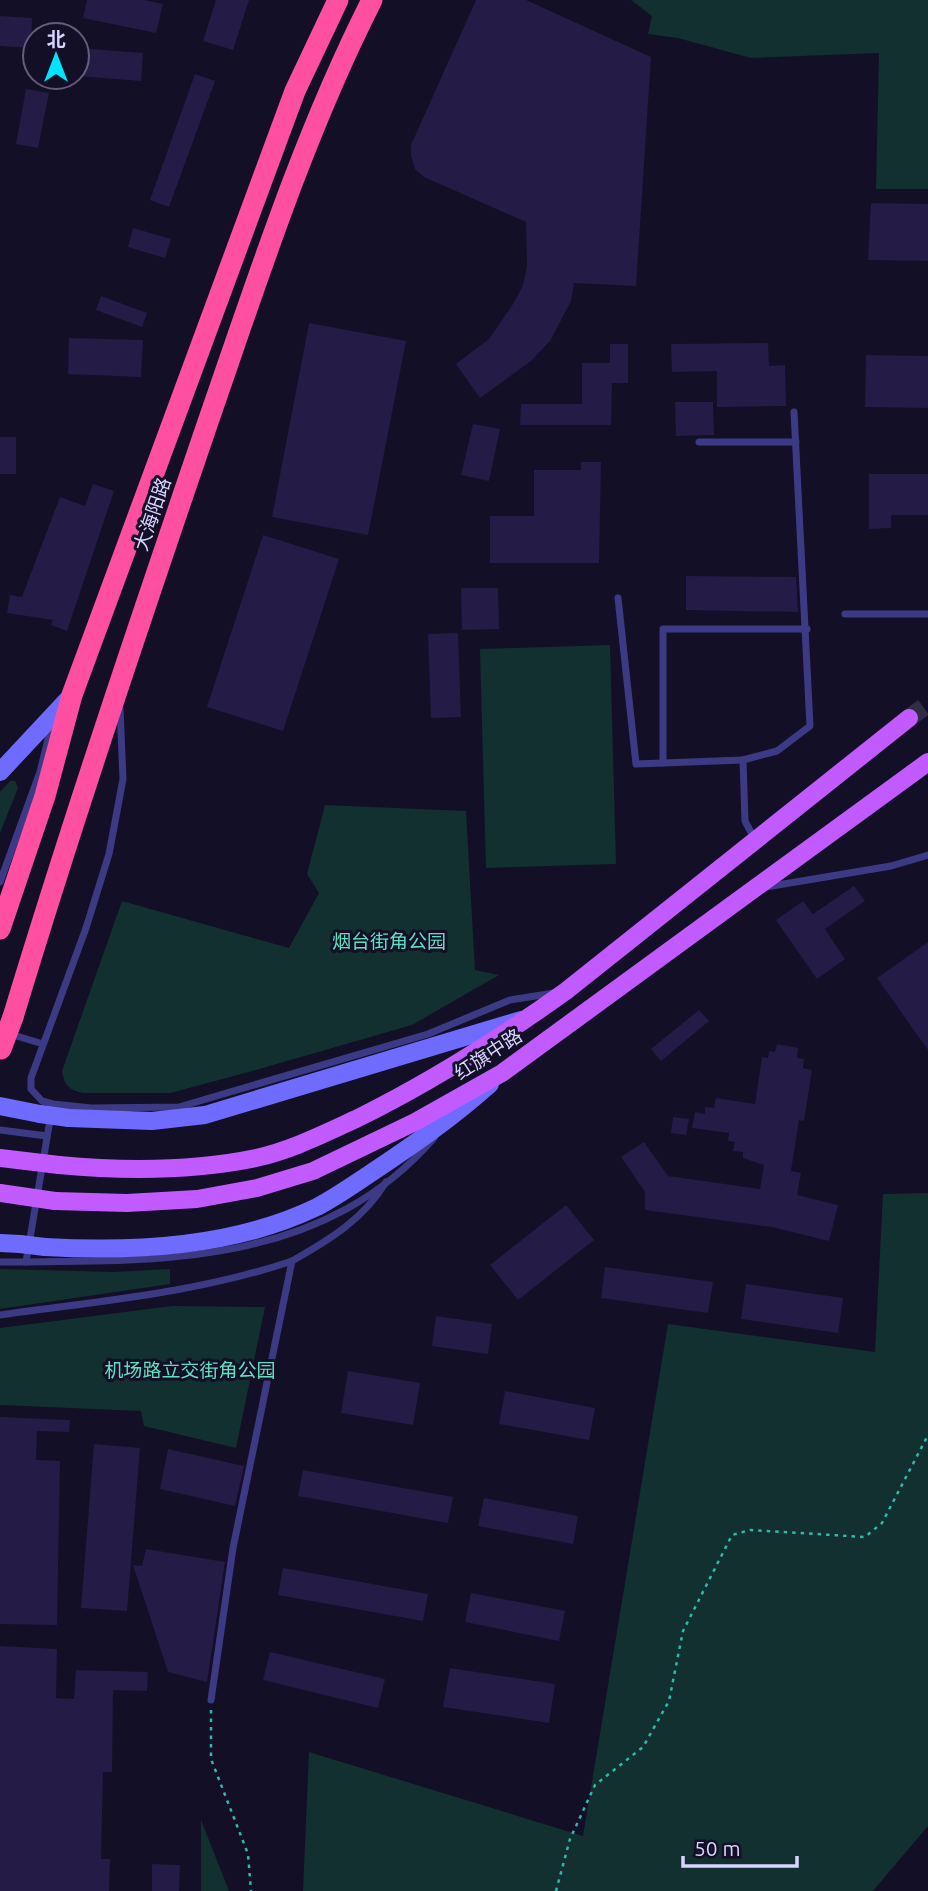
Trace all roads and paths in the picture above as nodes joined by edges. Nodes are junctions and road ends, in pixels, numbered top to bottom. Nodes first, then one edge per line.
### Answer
1 (338, 0) edge
2 (372, 0) edge
3 (794, 412) dead end
4 (699, 442) dead end
5 (796, 442) junction
6 (618, 598) dead end
7 (845, 614) dead end
8 (928, 614) edge
9 (807, 629) junction
10 (119, 682) junction
11 (72, 695) junction
12 (53, 716) junction
13 (909, 719) tunnel mouth
14 (743, 760) junction
15 (928, 762) edge
16 (663, 763) junction
17 (0, 772) edge
18 (755, 840) junction
19 (928, 855) edge
20 (0, 882) edge
21 (755, 889) junction
22 (0, 929) edge
23 (566, 991) junction
24 (527, 1018) junction
25 (4, 1037) edge
26 (43, 1044) junction
27 (502, 1073) junction
28 (0, 1106) edge
29 (46, 1109) junction
30 (447, 1122) junction
31 (0, 1129) edge
32 (47, 1136) junction
33 (0, 1158) edge
34 (386, 1182) junction
35 (0, 1193) edge
36 (0, 1243) edge
37 (292, 1261) junction
38 (0, 1262) edge
39 (26, 1262) junction
40 (0, 1315) edge
41 (928, 1435) edge
42 (211, 1700) joint
43 (251, 1891) edge
44 (556, 1891) edge

1 - 11 highway, 大海阳路
2 - 10 highway, 大海阳路
3 - 5 lane
4 - 5 lane
5 - 9 lane
6 - 16 lane
7 - 8 lane
9 - 14 lane
9 - 16 lane
10 - 25 highway, 大海阳路
10 - 26 lane
11 - 12 main road
11 - 22 highway, 大海阳路
12 - 17 main road
12 - 20 lane
13 - 18 main road, 红旗中路
14 - 16 lane
14 - 18 lane
15 - 21 main road, 红旗中路
18 - 23 main road, 红旗中路
19 - 21 lane
21 - 27 main road, 红旗中路
23 - 24 main road, 红旗中路
23 - 29 lane
24 - 29 main road, bridge
24 - 33 main road, 红旗中路, bridge
25 - 26 lane
26 - 29 lane
27 - 30 main road
27 - 35 main road, 红旗中路, bridge
28 - 29 main road
29 - 32 lane
30 - 34 lane
30 - 36 main road, bridge
31 - 32 lane
32 - 39 lane
34 - 37 lane
34 - 39 lane
37 - 40 lane
37 - 42 lane
38 - 39 lane
41 - 44 path
42 - 43 path

